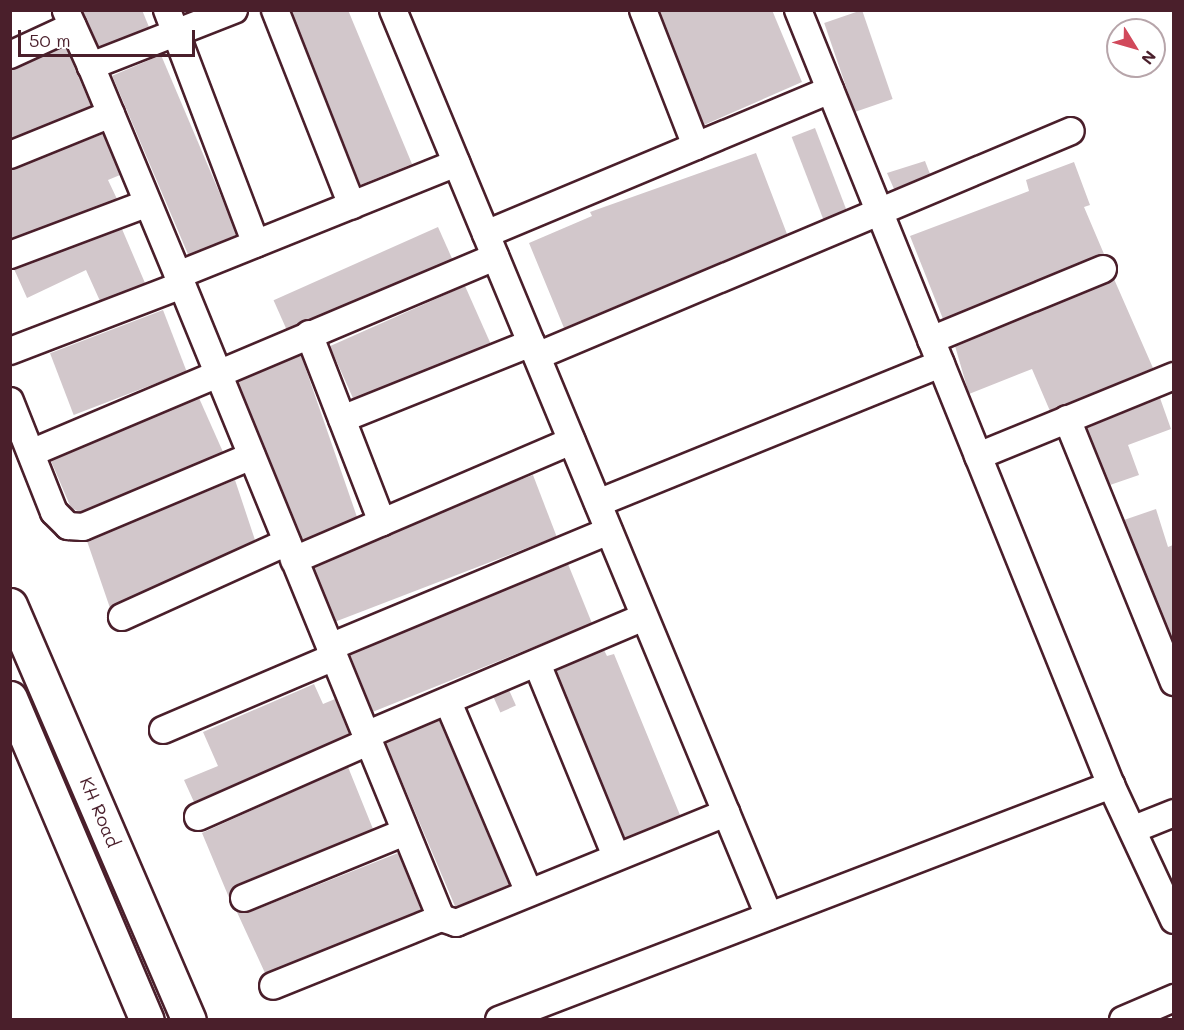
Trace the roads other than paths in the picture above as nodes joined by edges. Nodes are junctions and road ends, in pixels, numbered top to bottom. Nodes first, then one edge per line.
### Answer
1 (234, 10) edge
2 (275, 10) edge
3 (393, 10) edge
4 (643, 10) edge
5 (798, 10) edge
6 (69, 18) edge
7 (172, 22) edge
8 (10, 56) edge
9 (91, 66) junction
10 (830, 90) junction
11 (111, 114) junction
12 (1071, 131) dead end
13 (696, 146) junction
14 (10, 155) edge
15 (456, 163) junction
16 (148, 203) junction
17 (352, 205) junction
18 (879, 212) junction
19 (256, 244) junction
20 (490, 245) junction
21 (10, 255) edge
22 (1103, 269) dead end
23 (180, 280) junction
24 (309, 334) junction
25 (931, 340) junction
26 (534, 350) junction
27 (10, 351) edge
28 (941, 363) junction
29 (218, 372) junction
30 (1173, 376) edge
31 (10, 401) edge
32 (342, 419) junction
33 (1067, 419) junction
34 (572, 441) junction
35 (31, 453) junction
36 (252, 456) junction
37 (978, 456) junction
38 (598, 503) junction
39 (382, 522) junction
40 (609, 531) junction
41 (291, 551) junction
42 (10, 605) edge
43 (122, 617) dead end
44 (644, 617) junction
45 (332, 652) junction
46 (538, 666) junction
47 (1173, 681) edge
48 (10, 698) edge
49 (448, 702) junction
50 (163, 730) dead end
51 (367, 739) junction
52 (1111, 785) junction
53 (726, 813) junction
54 (1173, 813) edge
55 (198, 817) dead end
56 (1134, 829) junction
57 (405, 832) junction
58 (615, 854) junction
59 (529, 893) junction
60 (244, 898) dead end
61 (769, 916) junction
62 (441, 918) junction
63 (1173, 920) edge
64 (273, 986) dead end
65 (1173, 998) edge
66 (147, 1020) edge
67 (189, 1020) edge
68 (499, 1020) edge
69 (1123, 1020) edge

1 - 7 street
2 - 17 street
3 - 15 street
4 - 13 street
5 - 10 street
6 - 8 street
6 - 9 street
7 - 9 street
7 - 19 street
9 - 11 street
10 - 13 street
10 - 18 street
11 - 14 street
11 - 16 street
12 - 18 street
13 - 20 street
15 - 17 street
15 - 20 street
16 - 21 street
16 - 23 street
17 - 19 street
18 - 25 street
18 - 26 street
19 - 23 street
20 - 24 street
20 - 26 street
22 - 25 street
23 - 27 street
23 - 29 street
24 - 29 street
24 - 32 street
25 - 28 street
26 - 32 street
26 - 34 street
28 - 37 street
28 - 38 street
29 - 35 street
29 - 36 street
30 - 33 street
31 - 35 street
32 - 39 street
33 - 37 street
33 - 47 street
34 - 38 street
34 - 39 street
35 - 36 street
36 - 41 street
37 - 52 street
38 - 40 street
39 - 41 street
40 - 44 street
40 - 45 street
41 - 43 street
41 - 45 street
42 - 67 main road, KH Road
44 - 46 street
44 - 53 street
45 - 50 street
45 - 51 street
46 - 49 street
46 - 58 street
48 - 66 main road, KH Road
49 - 51 street
49 - 59 street
51 - 55 street
51 - 57 street
52 - 56 street
52 - 61 street
53 - 58 street
53 - 61 street
54 - 56 street
56 - 63 street
57 - 60 street
57 - 62 street
58 - 59 street
59 - 62 street
61 - 68 street
62 - 64 street
65 - 69 street

